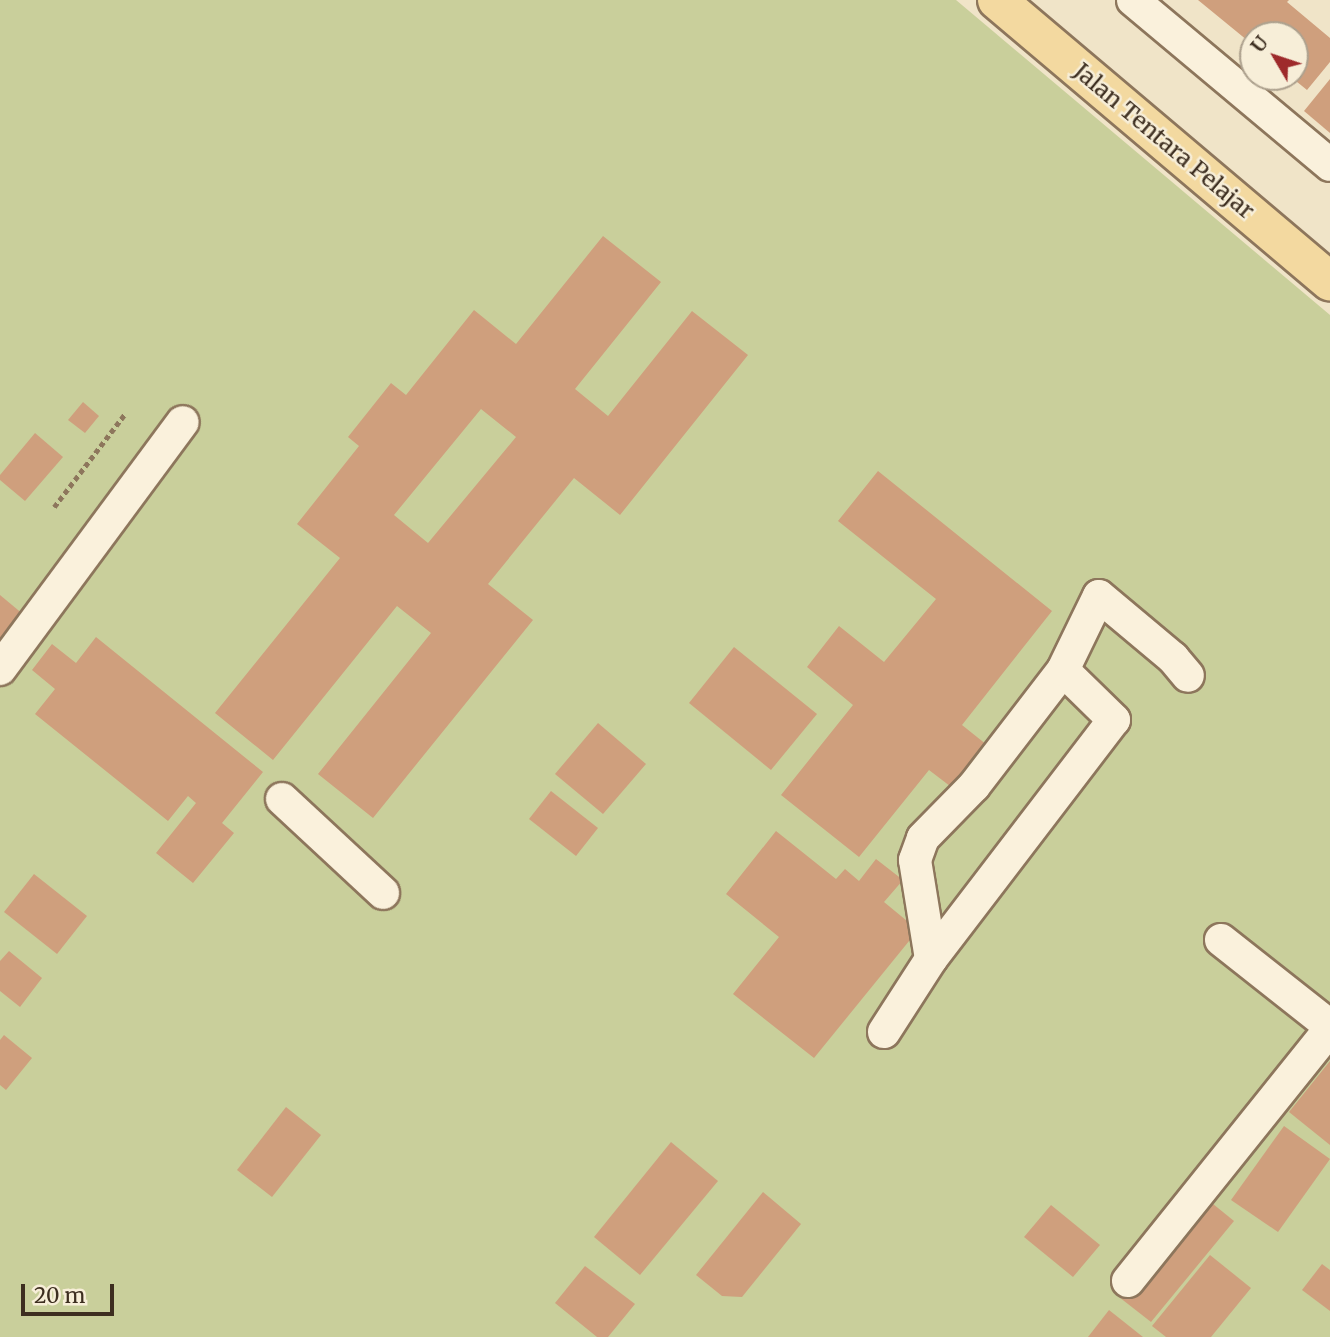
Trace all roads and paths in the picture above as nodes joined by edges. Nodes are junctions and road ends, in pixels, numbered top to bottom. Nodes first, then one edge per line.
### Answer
1 (1133, 0) edge
2 (1012, 5) edge
3 (1330, 165) edge
4 (1330, 281) edge
5 (124, 415) dead end
6 (183, 422) dead end
7 (54, 508) dead end
8 (0, 669) edge
9 (1063, 670) junction
10 (1188, 676) dead end
11 (282, 799) dead end
12 (383, 892) dead end
13 (1221, 940) dead end
14 (931, 959) junction
15 (1330, 1027) edge
16 (884, 1032) dead end
17 (1128, 1281) dead end

1 - 3 lane
2 - 4 main road, Jalan Tentara Pelajar
5 - 7 path
6 - 8 lane
9 - 10 lane
9 - 14 lane
9 - 14 lane
11 - 12 lane
13 - 15 lane
14 - 16 lane
15 - 17 lane

